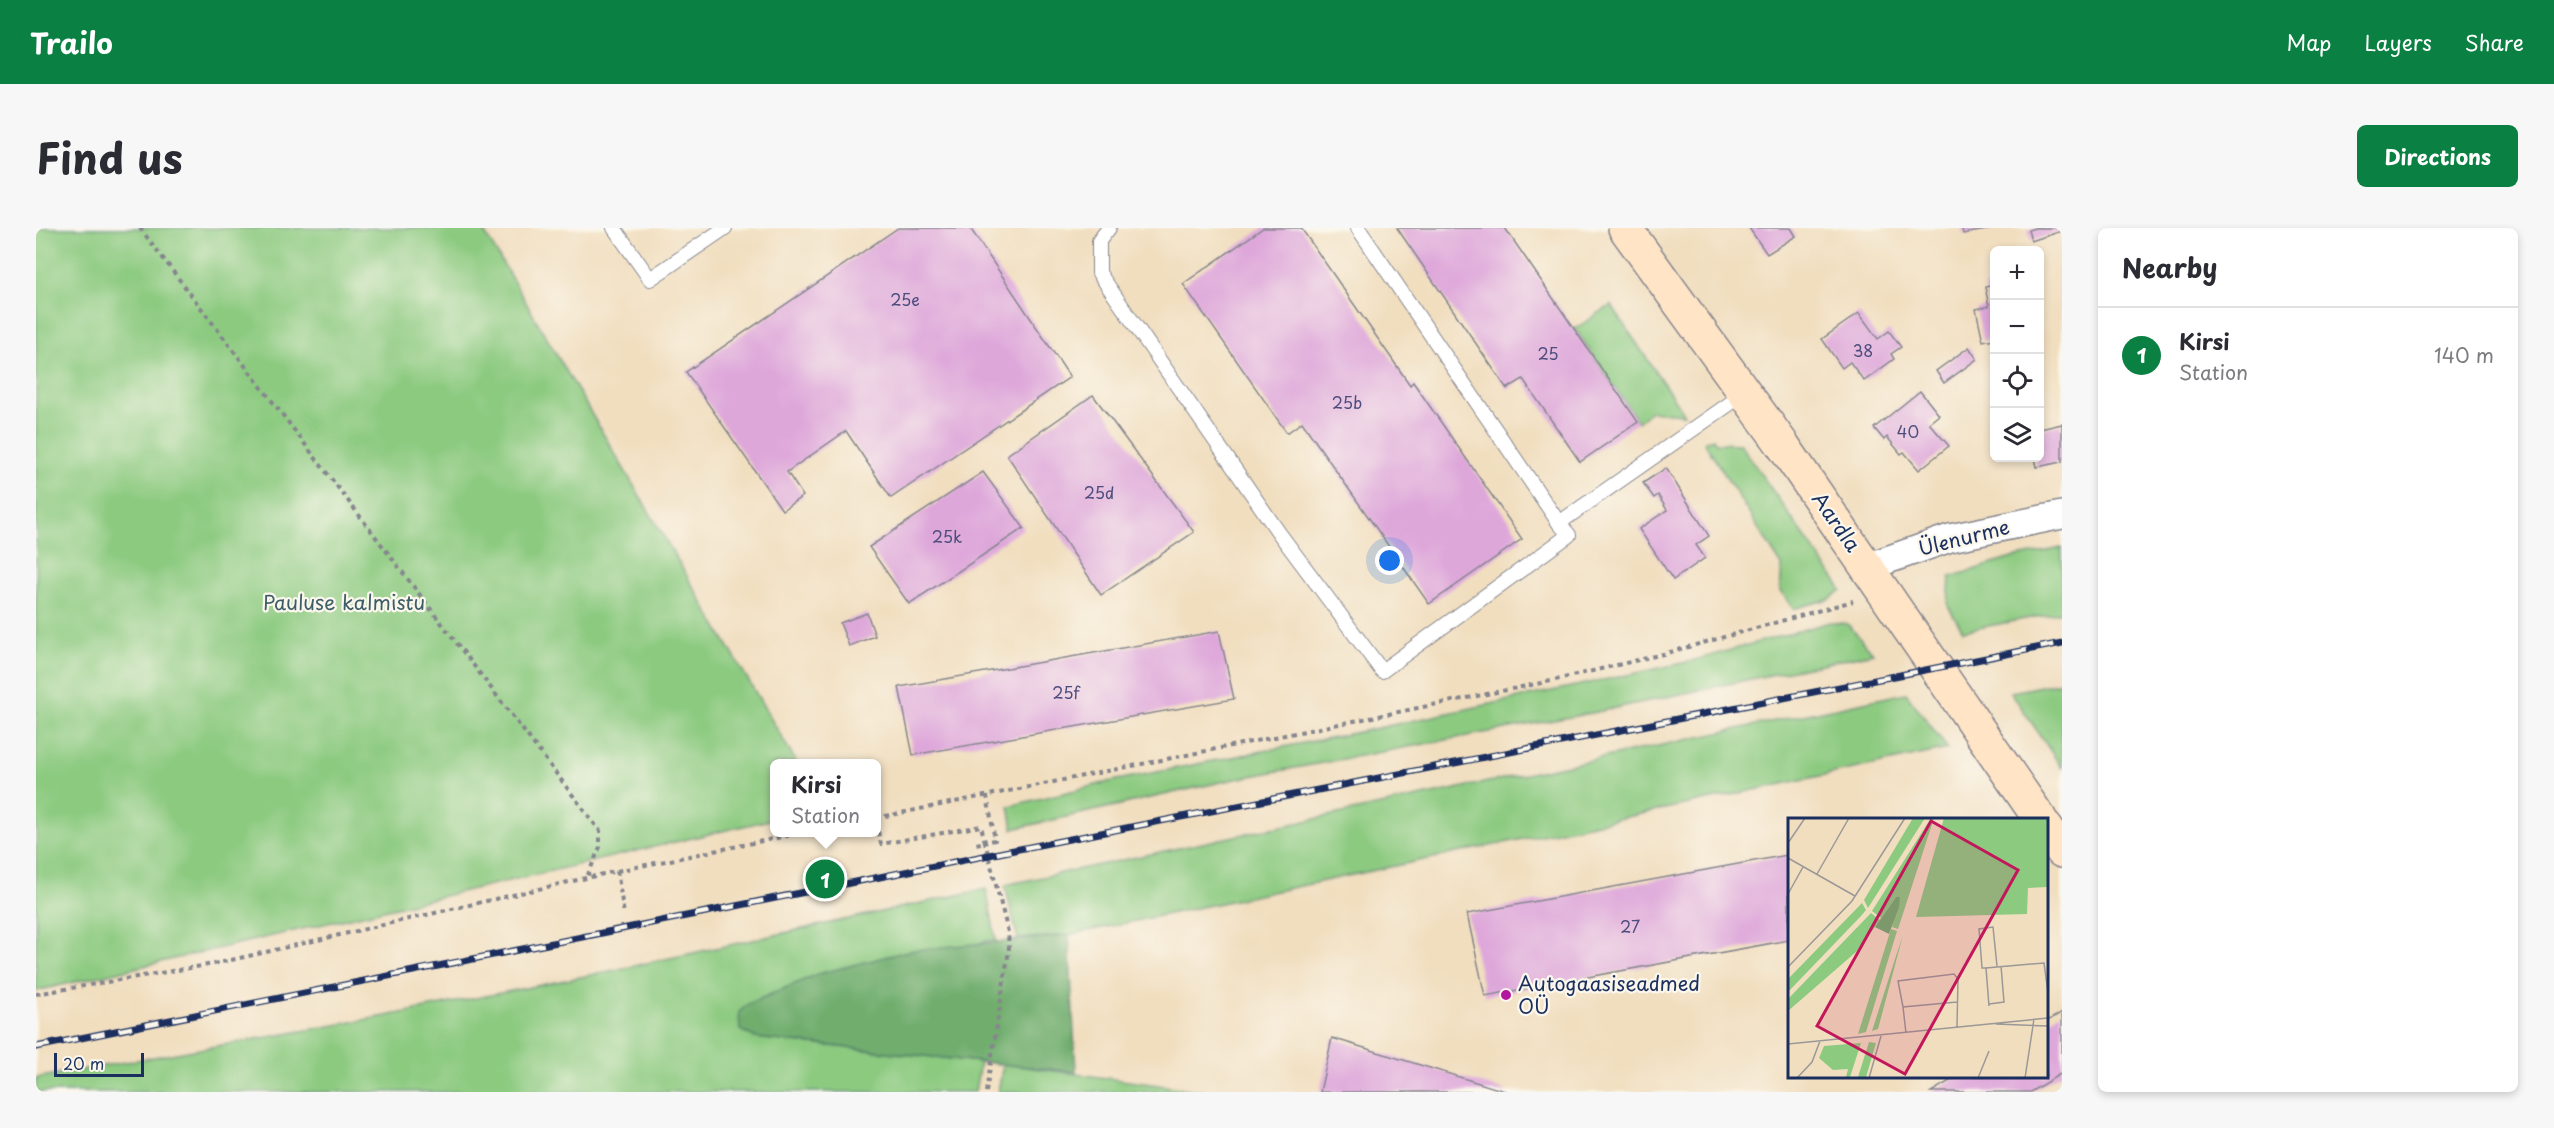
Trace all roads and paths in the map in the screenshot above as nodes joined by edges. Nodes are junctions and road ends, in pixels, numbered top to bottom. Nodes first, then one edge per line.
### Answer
1 (140, 228) edge
2 (614, 228) edge
3 (724, 228) edge
4 (1109, 228) edge
5 (1358, 228) edge
6 (1625, 228) edge
7 (1744, 393) junction
8 (2062, 515) edge
9 (1559, 523) junction
10 (1876, 579) junction
11 (987, 796) junction
12 (881, 817) edge
13 (2039, 818) edge
14 (2047, 828) edge
15 (782, 837) edge
16 (879, 837) edge
17 (985, 842) junction
18 (976, 844) dead end
19 (2062, 851) edge
20 (617, 871) junction
21 (586, 879) junction
22 (624, 914) dead end
23 (36, 994) edge
24 (986, 1092) edge

1 - 21 path
2 - 3 lane
4 - 9 lane
5 - 9 lane
6 - 7 street, Aardla
7 - 9 lane
7 - 10 street, Aardla
8 - 10 street, Ülenurme
10 - 11 path
10 - 13 street, Aardla
11 - 12 path
11 - 17 path
14 - 19 street
15 - 20 path
16 - 17 path
17 - 18 path
17 - 24 path
20 - 21 path
20 - 22 path
21 - 23 path

